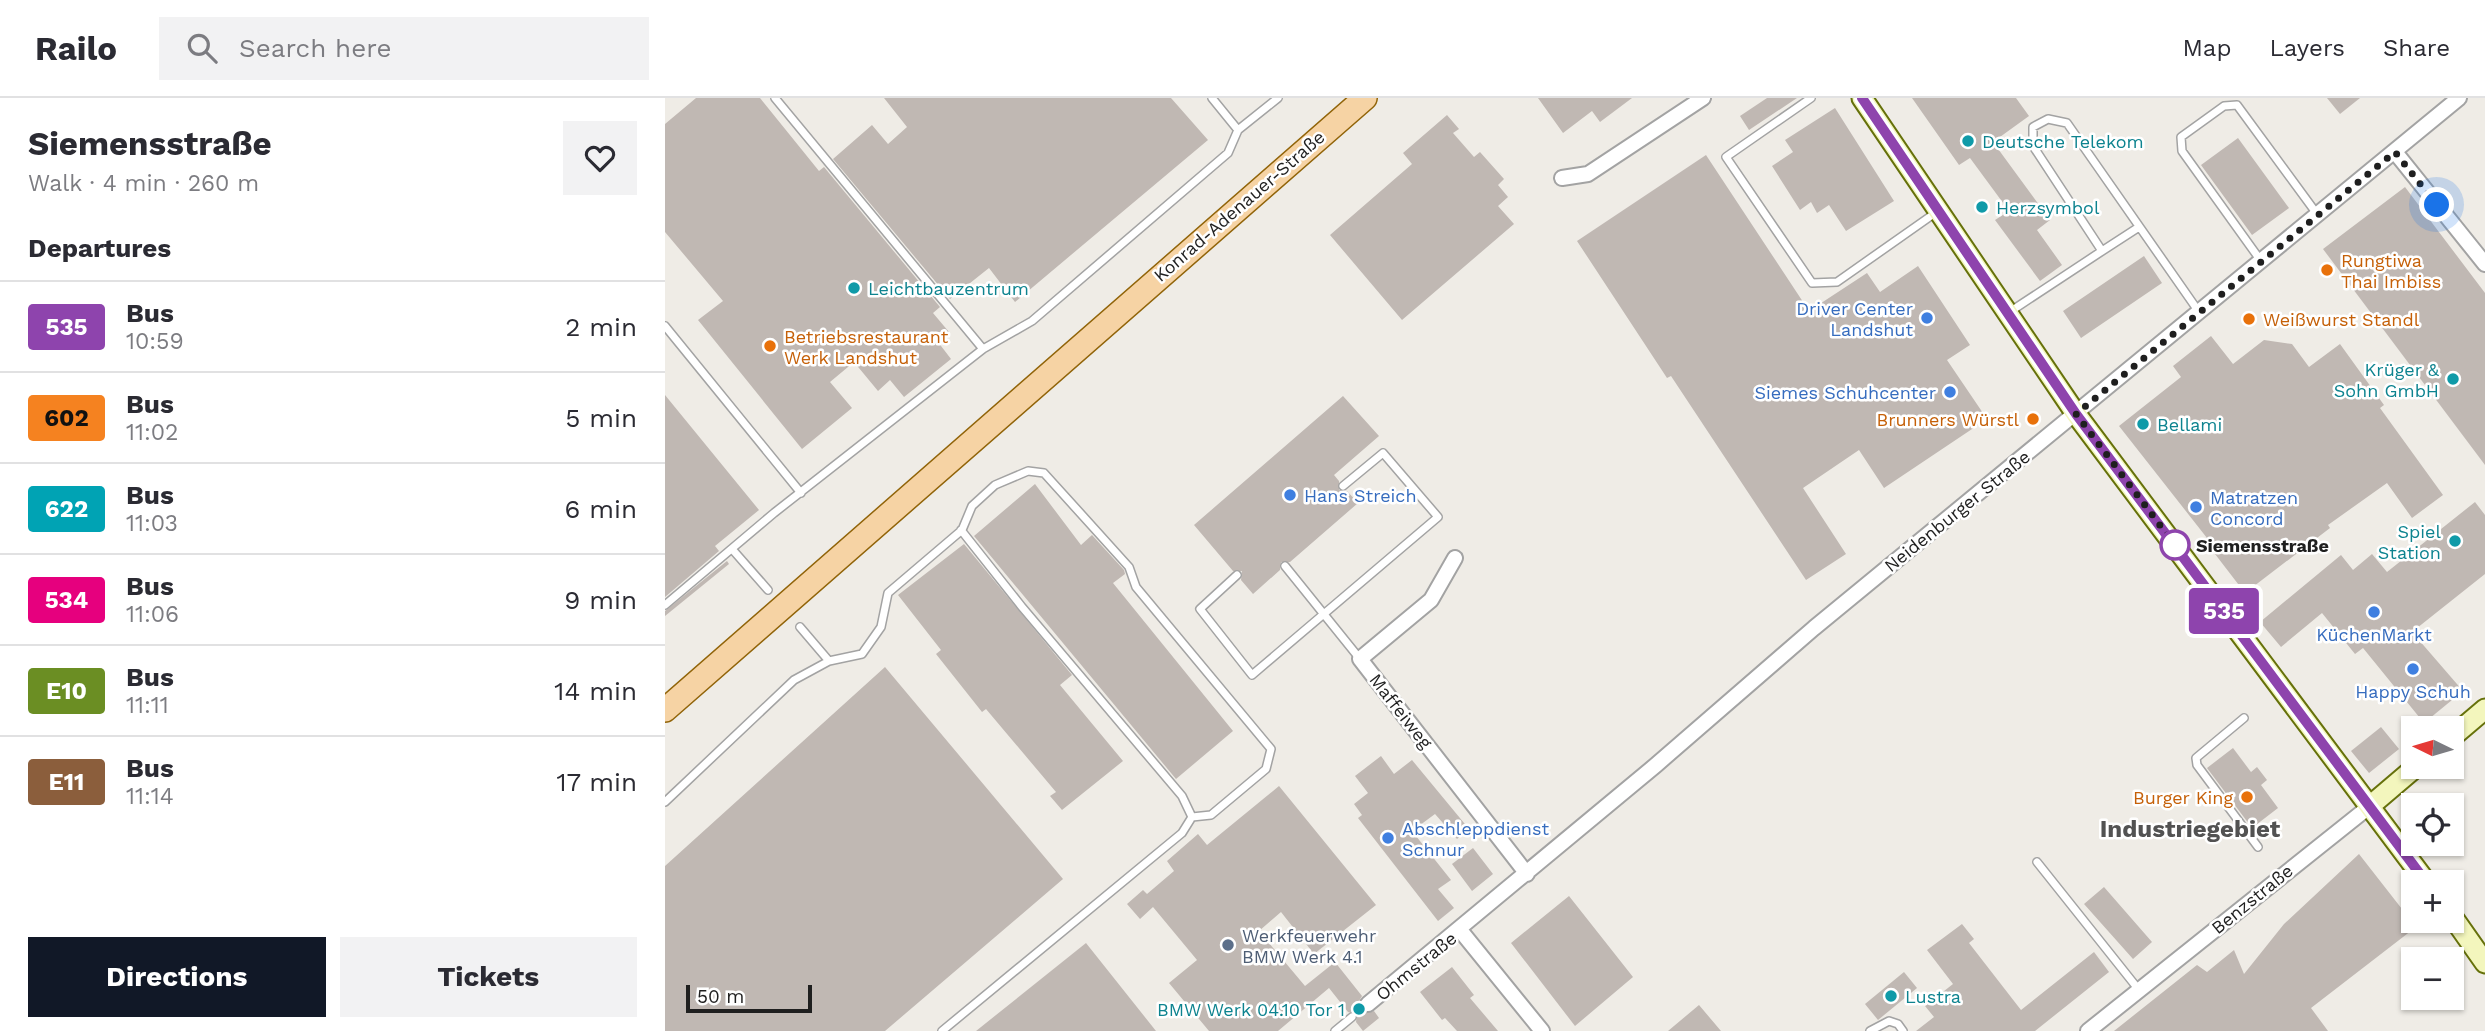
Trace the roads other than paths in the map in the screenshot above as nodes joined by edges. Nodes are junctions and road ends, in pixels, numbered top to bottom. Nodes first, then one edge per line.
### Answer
1 (775, 98) edge
2 (1212, 98) edge
3 (1278, 98) edge
4 (1365, 98) edge
5 (1703, 98) edge
6 (1811, 98) edge
7 (1863, 98) edge
8 (2459, 98) edge
9 (1238, 130) junction
10 (2395, 152) junction
11 (1562, 178) dead end
12 (1939, 211) junction
13 (2318, 215) junction
14 (2139, 227) junction
15 (2102, 251) junction
16 (2262, 262) junction
17 (2485, 264) edge
18 (2008, 313) junction
19 (2199, 313) junction
20 (665, 326) edge
21 (983, 349) junction
22 (2076, 414) junction
23 (1343, 486) dead end
24 (801, 493) junction
25 (961, 530) junction
26 (732, 549) junction
27 (1455, 558) dead end
28 (1285, 566) dead end
29 (1237, 575) dead end
30 (768, 590) dead end
31 (665, 605) edge
32 (1323, 615) junction
33 (800, 627) dead end
34 (1360, 659) junction
35 (829, 662) junction
36 (2485, 709) edge
37 (665, 710) edge
38 (2244, 718) dead end
39 (2464, 727) edge
40 (2402, 779) edge
41 (665, 802) edge
42 (2370, 806) junction
43 (1192, 817) junction
44 (2258, 847) dead end
45 (2037, 862) dead end
46 (2417, 870) edge
47 (1527, 874) junction
48 (1460, 930) junction
49 (2464, 933) edge
50 (2485, 963) edge
51 (2139, 990) junction
52 (1368, 1004) dead end
53 (1352, 1017) dead end
54 (1340, 1029) edge
55 (941, 1031) edge
56 (1542, 1031) edge
57 (1870, 1031) edge
58 (1903, 1031) edge
59 (2088, 1031) edge

1 - 21 lane
2 - 9 lane
3 - 9 lane
4 - 37 main road, Konrad-Adenauer-Straße
5 - 11 street
6 - 12 lane
7 - 12 main road
8 - 10 street, Neidenburger Straße
9 - 21 lane
10 - 13 street, Neidenburger Straße
10 - 17 street
12 - 18 main road
13 - 16 street, Neidenburger Straße
13 - 16 lane
14 - 15 lane
14 - 15 lane
14 - 19 lane
15 - 18 lane
16 - 19 street, Neidenburger Straße
18 - 22 main road
19 - 22 street, Neidenburger Straße
20 - 24 lane
21 - 24 lane
22 - 42 main road
22 - 47 street, Neidenburger Straße
23 - 32 lane
24 - 26 lane
25 - 35 lane
25 - 43 lane
25 - 43 lane
26 - 30 lane
26 - 31 lane
27 - 34 street, Maffeiweg
28 - 32 lane
29 - 32 lane
32 - 34 lane
33 - 35 lane
34 - 47 street, Maffeiweg
35 - 41 lane
36 - 39 main road
38 - 44 lane
40 - 42 main road, Benzstraße
42 - 46 main road
42 - 51 street, Benzstraße
43 - 55 lane
45 - 51 lane
47 - 48 street, Neidenburger Straße
48 - 52 street, Ohmstraße
48 - 56 street, Ohmstraße
49 - 50 main road
51 - 59 street, Benzstraße
53 - 54 lane
57 - 58 lane

